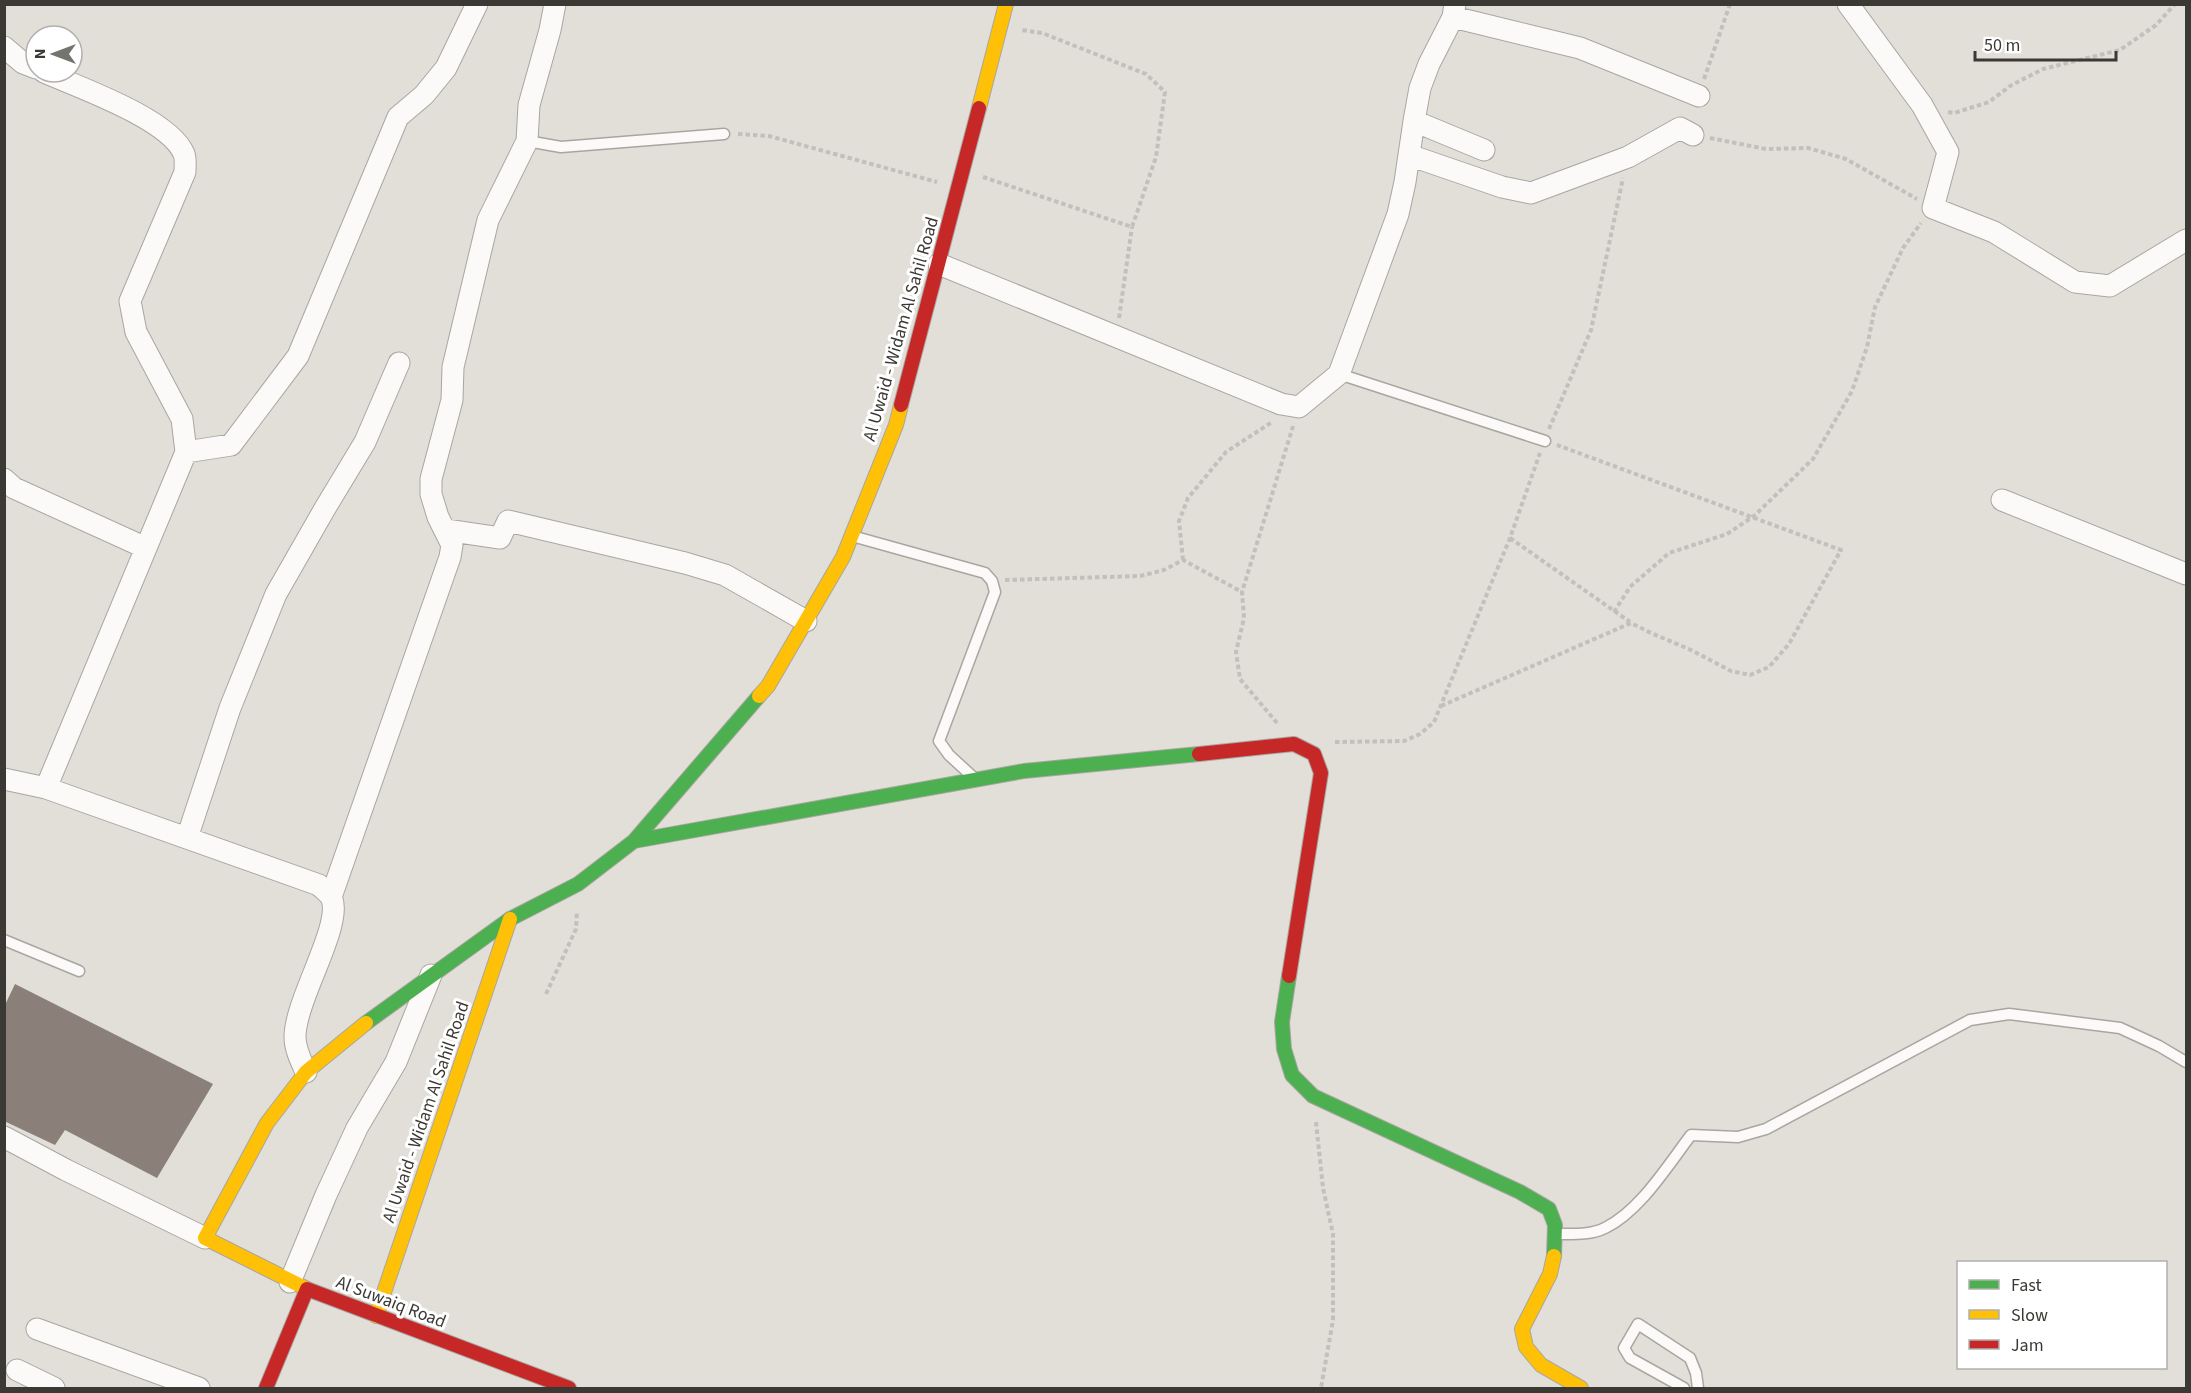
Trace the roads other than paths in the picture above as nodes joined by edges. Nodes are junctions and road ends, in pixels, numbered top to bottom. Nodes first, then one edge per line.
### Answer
1 (477, 4) edge
2 (555, 4) edge
3 (1006, 4) edge
4 (1848, 4) edge
5 (1454, 11) edge
6 (4, 47) edge
7 (24, 63) edge
8 (71, 84) edge
9 (1698, 96) road end
10 (1414, 121) junction
11 (724, 134) road end
12 (1693, 135) road end
13 (527, 141) junction
14 (1484, 150) dead end
15 (1409, 156) junction
16 (2187, 240) edge
17 (939, 264) junction
18 (399, 363) dead end
19 (1339, 374) junction
20 (1545, 441) road end
21 (186, 452) junction
22 (4, 479) edge
23 (2002, 500) dead end
24 (446, 530) junction
25 (852, 536) junction
26 (146, 548) junction
27 (2187, 574) edge
28 (806, 621) junction
29 (4, 779) edge
30 (976, 780) junction
31 (46, 788) junction
32 (187, 838) junction
33 (634, 841) junction
34 (331, 897) junction
35 (510, 919) junction
36 (4, 940) edge
37 (79, 971) dead end
38 (432, 974) junction
39 (2187, 1062) edge
40 (306, 1072) junction
41 (4, 1137) edge
42 (1556, 1234) junction
43 (205, 1238) junction
44 (299, 1285) junction
45 (376, 1316) junction
46 (37, 1329) dead end
47 (16, 1370) dead end
48 (54, 1389) edge
49 (199, 1389) edge
50 (266, 1389) edge
51 (569, 1389) edge
52 (1581, 1389) edge
53 (1684, 1389) edge
54 (1698, 1389) edge

1 - 21 street
2 - 13 street
3 - 17 main road, Al Uwaid - Widam Al Sahil Road
4 - 16 street
5 - 9 street
5 - 10 street
6 - 7 street
8 - 21 street
10 - 14 street
10 - 15 street
11 - 13 lane
12 - 15 street
13 - 24 street
15 - 19 street
17 - 19 street
17 - 25 main road, Al Uwaid - Widam Al Sahil Road
18 - 32 street
19 - 20 lane
21 - 26 street
22 - 26 street
23 - 27 street
24 - 28 street
24 - 34 street
25 - 28 main road, Al Uwaid - Widam Al Sahil Road
25 - 30 lane
26 - 31 street
28 - 33 main road, Al Uwaid - Widam Al Sahil Road
29 - 31 street
30 - 33 main road
30 - 42 main road
31 - 32 street
32 - 34 street
33 - 35 main road, Al Uwaid - Widam Al Sahil Road
34 - 40 street
35 - 38 main road, Al Uwaid - Widam Al Sahil Road
35 - 45 main road, Al Uwaid - Widam Al Sahil Road
36 - 37 lane
38 - 40 main road, Al Uwaid - Widam Al Sahil Road
38 - 44 street
39 - 42 lane
40 - 43 main road, Al Uwaid - Widam Al Sahil Road
41 - 43 street
42 - 52 main road
43 - 44 main road, Al Suwaiq Road
44 - 45 main road, Al Suwaiq Road
44 - 50 main road
45 - 51 main road, Al Suwaiq Road
46 - 49 street
47 - 48 street
53 - 54 lane

